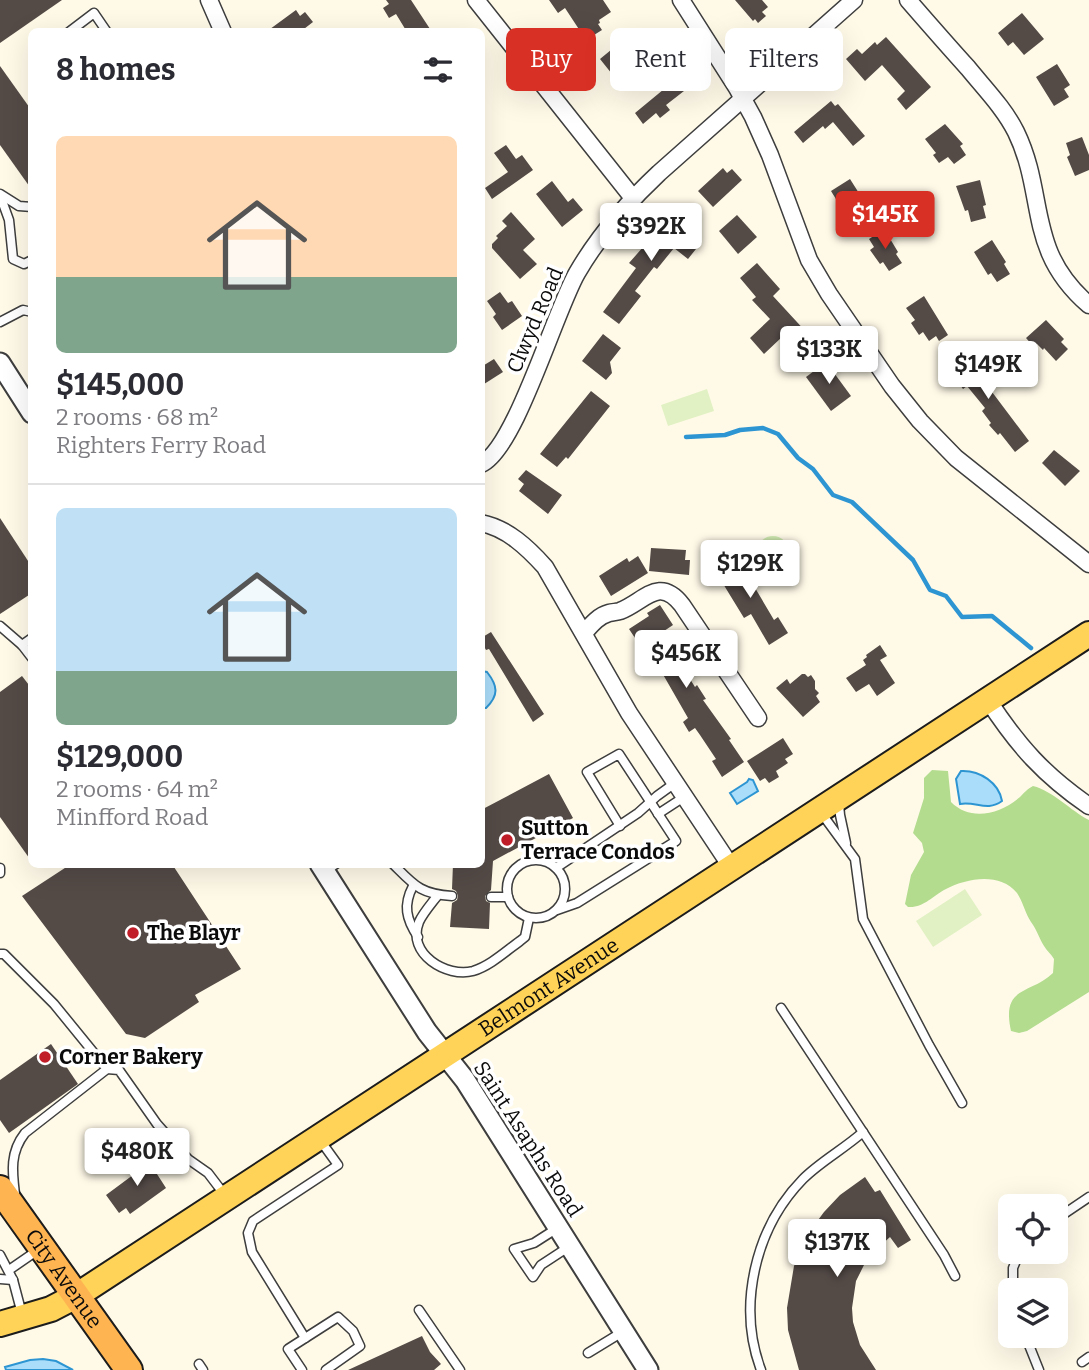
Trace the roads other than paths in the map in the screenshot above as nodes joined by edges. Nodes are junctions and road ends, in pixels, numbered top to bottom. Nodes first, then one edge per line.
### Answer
1 (209, 0) edge
2 (476, 0) edge
3 (681, 0) edge
4 (854, 0) edge
5 (908, 0) edge
6 (74, 28) edge
7 (104, 28) edge
8 (221, 28) edge
9 (743, 97) junction
10 (0, 195) edge
11 (633, 198) junction
12 (28, 206) edge
13 (28, 262) edge
14 (1089, 305) edge
15 (28, 311) edge
16 (0, 322) edge
17 (0, 363) edge
18 (28, 407) edge
19 (485, 462) edge
20 (485, 524) edge
21 (1089, 564) edge
22 (1, 627) edge
23 (584, 633) junction
24 (1089, 634) edge
25 (28, 641) edge
26 (22, 645) junction
27 (28, 653) edge
28 (988, 700) junction
29 (758, 718) dead end
30 (680, 790) junction
31 (651, 803) junction
32 (830, 804) junction
33 (1089, 806) edge
34 (658, 814) junction
35 (620, 826) junction
36 (847, 846) junction
37 (328, 868) edge
38 (397, 868) edge
39 (556, 868) junction
40 (732, 868) junction
41 (413, 886) junction
42 (438, 895) junction
43 (452, 896) dead end
44 (491, 897) dead end
45 (508, 897) junction
46 (557, 910) junction
47 (529, 918) junction
48 (418, 937) junction
49 (0, 954) edge
50 (781, 1008) dead end
51 (445, 1055) junction
52 (107, 1069) junction
53 (962, 1102) dead end
54 (863, 1132) junction
55 (317, 1137) junction
56 (226, 1196) junction
57 (1089, 1197) edge
58 (7, 1204) edge
59 (1068, 1211) edge
60 (559, 1227) junction
61 (570, 1246) junction
62 (42, 1247) junction
63 (0, 1255) edge
64 (9, 1269) junction
65 (955, 1276) dead end
66 (0, 1279) edge
67 (13, 1280) junction
68 (76, 1296) junction
69 (419, 1310) dead end
70 (12, 1320) edge
71 (624, 1331) junction
72 (305, 1338) junction
73 (1030, 1348) edge
74 (588, 1353) dead end
75 (129, 1370) edge
76 (302, 1370) edge
77 (326, 1370) edge
78 (460, 1370) edge
79 (648, 1370) edge
80 (761, 1370) edge
81 (1039, 1370) edge

1 - 8 street
2 - 11 street
3 - 9 street
4 - 9 street, Clwyd Road
5 - 14 street
6 - 7 lane
9 - 11 street, Clwyd Road
9 - 21 street
10 - 12 lane
10 - 13 lane
11 - 19 street, Clwyd Road
15 - 16 lane
17 - 18 street
20 - 23 street
22 - 26 lane
23 - 29 street
23 - 30 street
24 - 28 main road, Belmont Avenue
25 - 26 lane
26 - 27 lane
28 - 32 main road, Belmont Avenue
28 - 33 street
30 - 31 lane
30 - 34 lane
30 - 40 street
31 - 34 lane
31 - 35 lane
31 - 35 lane
32 - 36 lane
32 - 36 lane
32 - 40 main road, Belmont Avenue
34 - 46 lane
35 - 39 lane
36 - 53 lane
37 - 51 street, Saint Asaphs Road
38 - 41 lane
39 - 45 lane
39 - 46 lane
40 - 51 main road, Belmont Avenue
41 - 42 lane
41 - 48 lane
42 - 43 lane
42 - 48 lane
44 - 45 lane
45 - 47 lane
46 - 47 lane
47 - 48 lane
49 - 52 lane
50 - 54 lane
51 - 55 main road, Belmont Avenue
51 - 60 street, Saint Asaphs Road
52 - 56 lane
52 - 58 lane
54 - 65 lane
54 - 80 lane
55 - 56 main road, Belmont Avenue
55 - 72 lane
56 - 68 main road, Belmont Avenue
57 - 59 lane
58 - 62 highway, City Avenue
60 - 61 street, Saint Asaphs Road
60 - 61 lane
61 - 71 street, Saint Asaphs Road
62 - 64 lane
62 - 68 highway, City Avenue
63 - 64 lane
64 - 67 lane
66 - 67 lane
67 - 70 lane
68 - 70 main road, Belmont Avenue
68 - 75 highway, City Avenue
69 - 78 lane
71 - 74 lane
71 - 79 street, Saint Asaphs Road
72 - 76 lane
72 - 77 lane
73 - 81 lane

